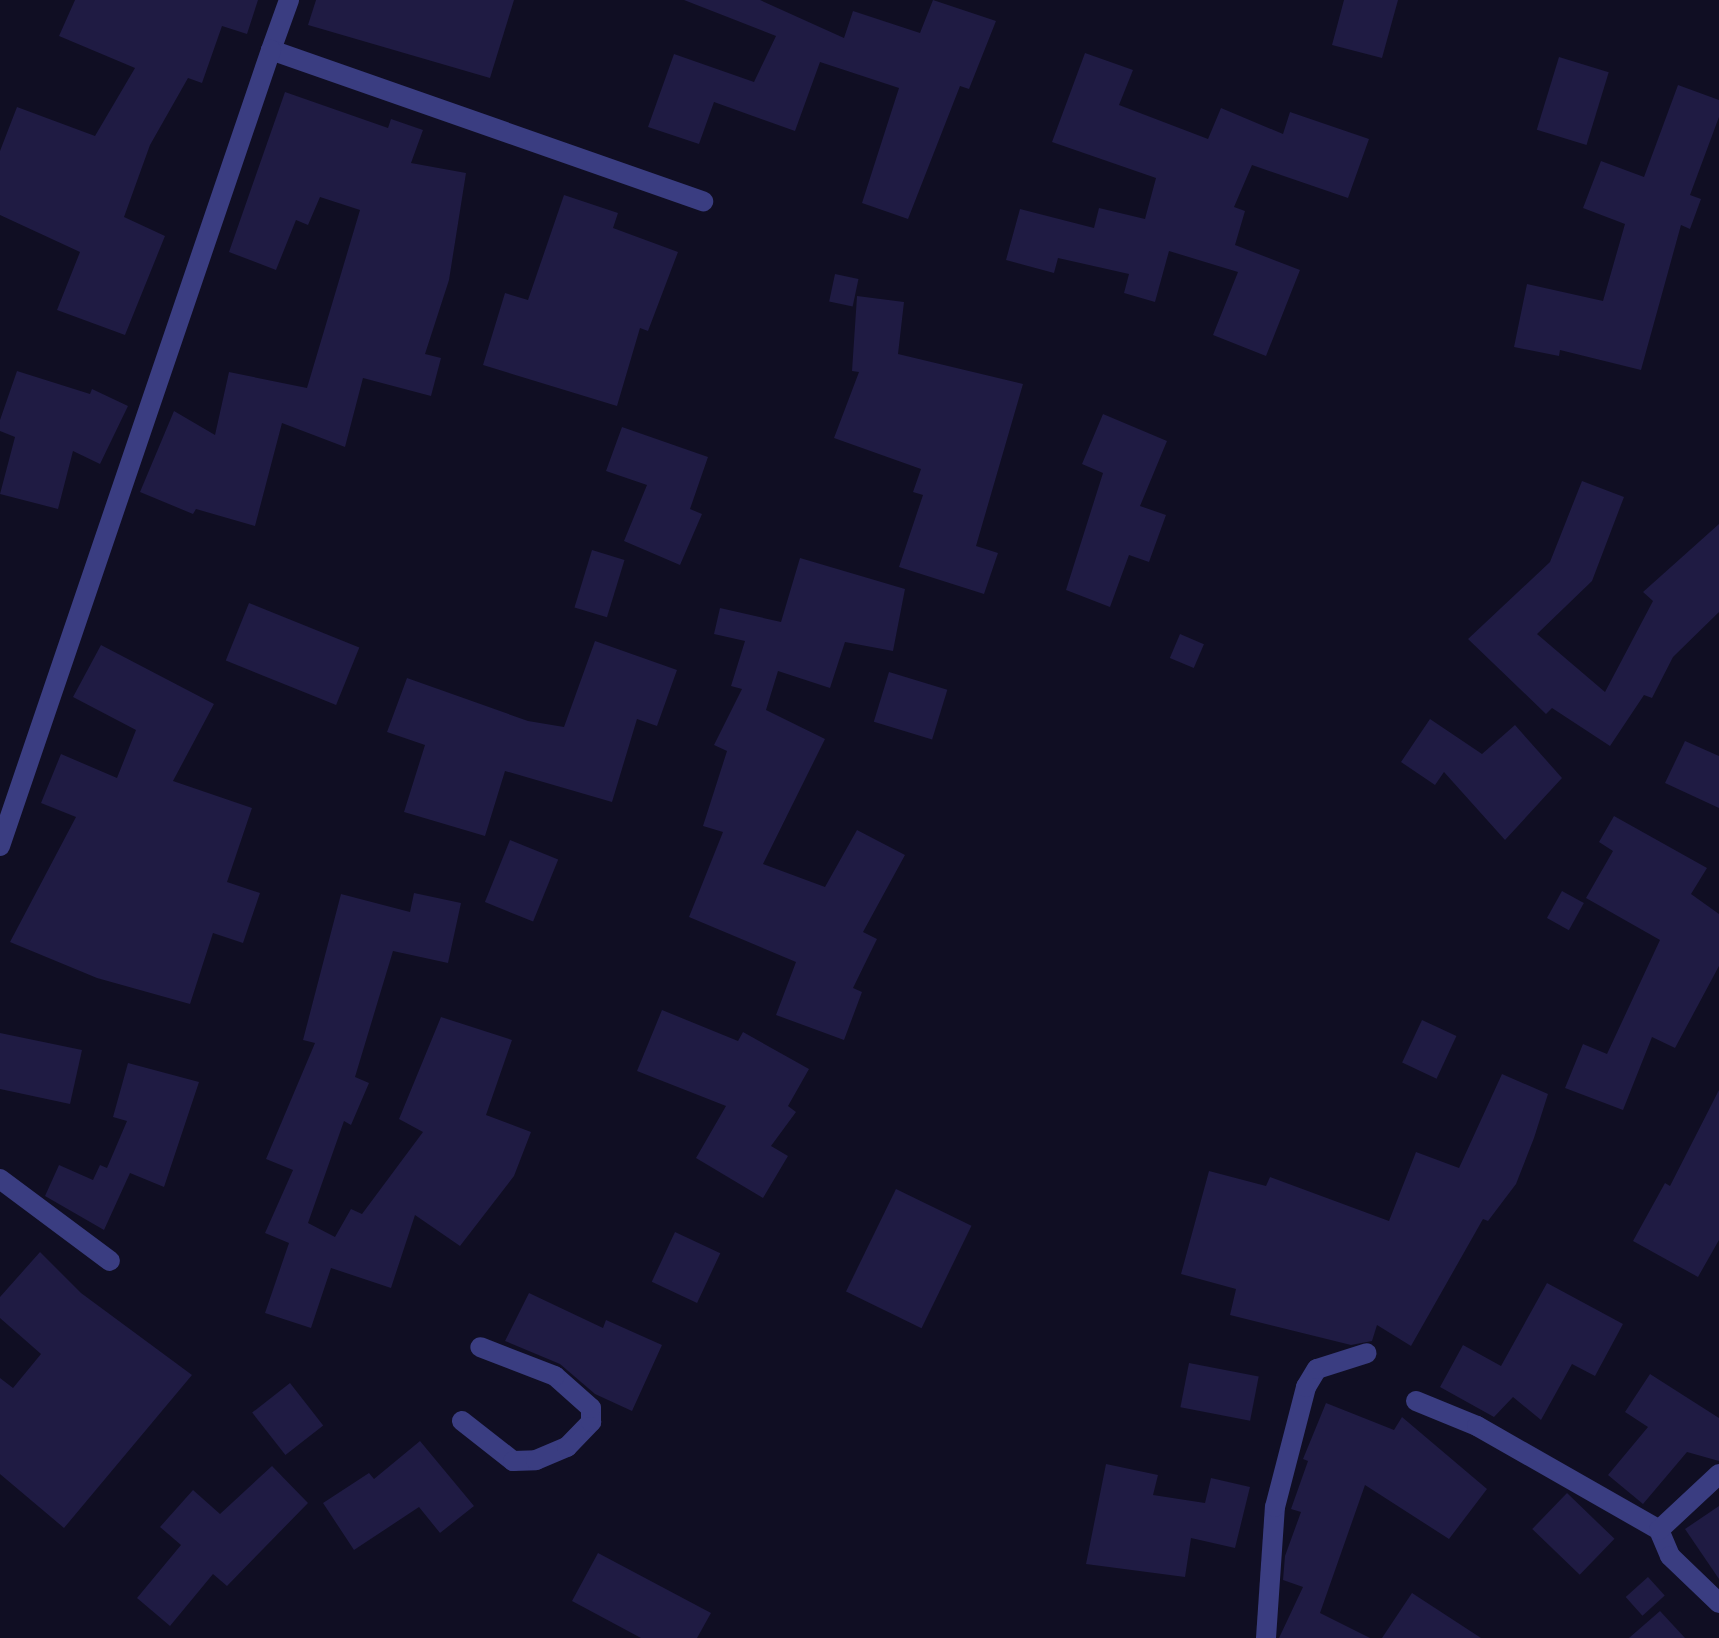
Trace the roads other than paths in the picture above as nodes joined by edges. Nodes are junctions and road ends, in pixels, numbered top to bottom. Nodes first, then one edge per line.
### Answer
1 (289, 0) edge
2 (271, 50) junction
3 (703, 201) dead end
4 (0, 846) edge
5 (0, 1179) edge
6 (110, 1261) dead end
7 (480, 1347) dead end
8 (1367, 1353) dead end
9 (1416, 1401) dead end
10 (462, 1421) dead end
11 (1719, 1474) edge
12 (1659, 1530) junction
13 (1719, 1603) edge
14 (1266, 1638) edge

1 - 2 street
2 - 3 street
2 - 4 street
5 - 6 street
7 - 10 street
8 - 14 street
9 - 12 street
11 - 12 street
12 - 13 street

